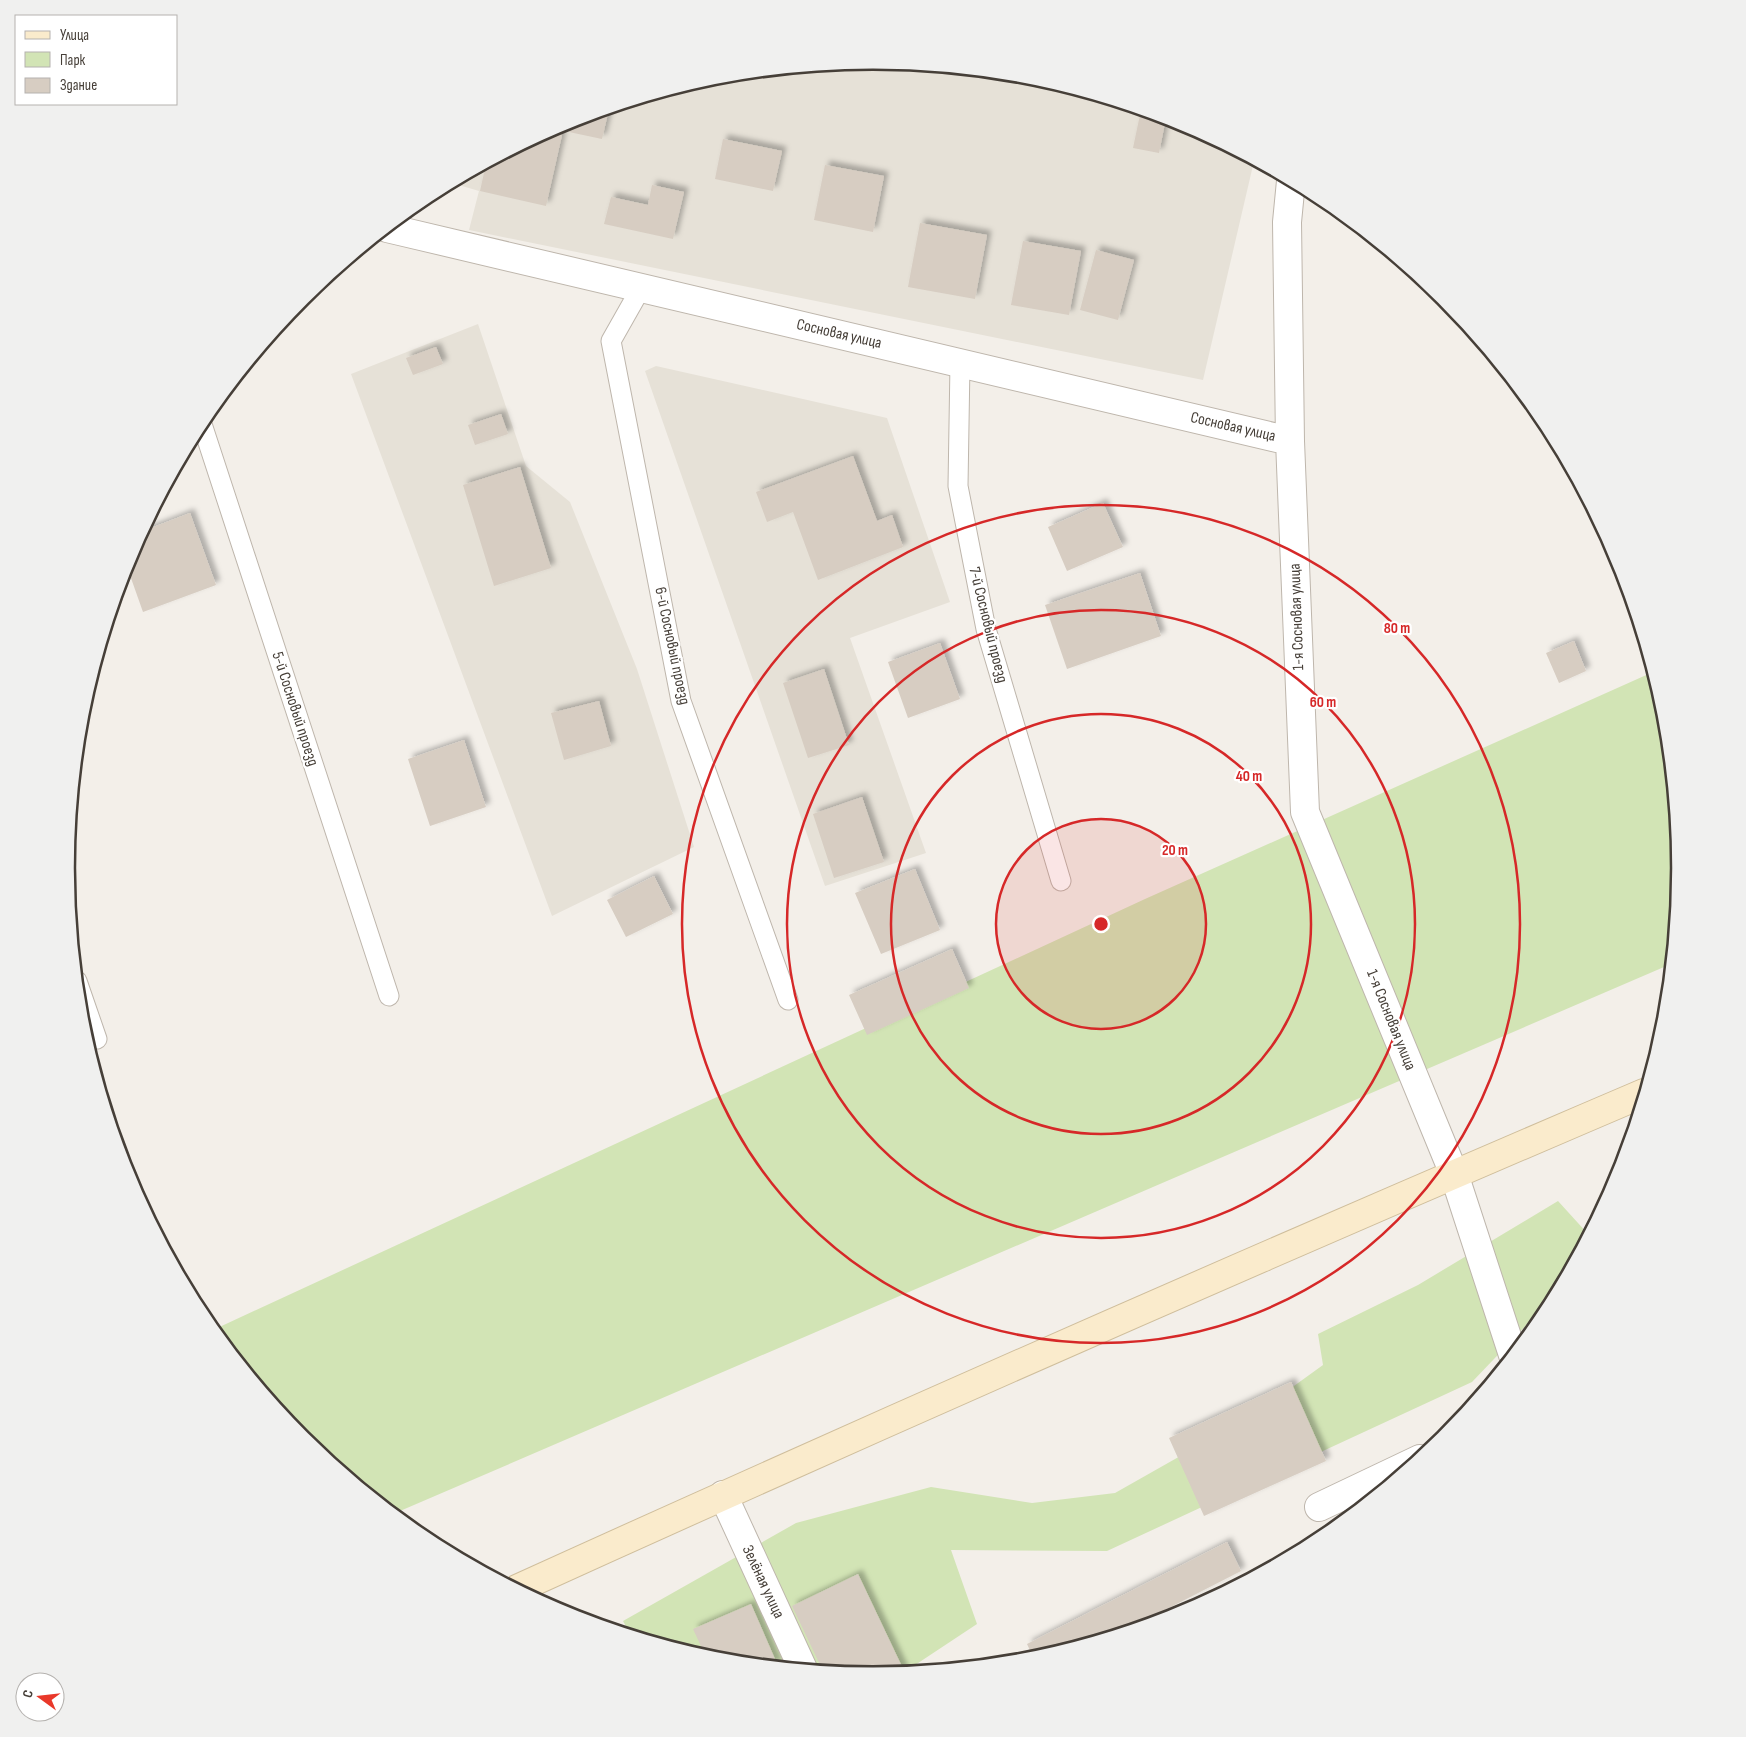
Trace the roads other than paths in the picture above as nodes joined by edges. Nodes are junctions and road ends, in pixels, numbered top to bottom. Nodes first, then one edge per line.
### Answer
1 (1290, 188) edge
2 (394, 230) edge
3 (640, 288) junction
4 (960, 363) junction
5 (205, 432) edge
6 (1290, 441) junction
7 (1061, 881) dead end
8 (389, 996) dead end
9 (788, 1000) dead end
10 (88, 1014) edge
11 (97, 1039) dead end
12 (1638, 1096) edge
13 (1454, 1174) junction
14 (1511, 1348) edge
15 (1399, 1469) edge
16 (723, 1495) junction
17 (1319, 1507) dead end
18 (523, 1586) edge
19 (800, 1663) edge

1 - 6 street, 1-я Сосновая улица
2 - 3 street, Сосновая улица
3 - 4 street, Сосновая улица
3 - 9 lane, 6-й Сосновый проезд
4 - 6 street, Сосновая улица
4 - 7 lane, 7-й Сосновый проезд
5 - 8 lane, 5-й Сосновый проезд
6 - 13 street, 1-я Сосновая улица
10 - 11 lane
12 - 13 street
13 - 14 street, 1-я Сосновая улица
13 - 16 street
15 - 17 street
16 - 18 street
16 - 19 street, Зелёная улица

